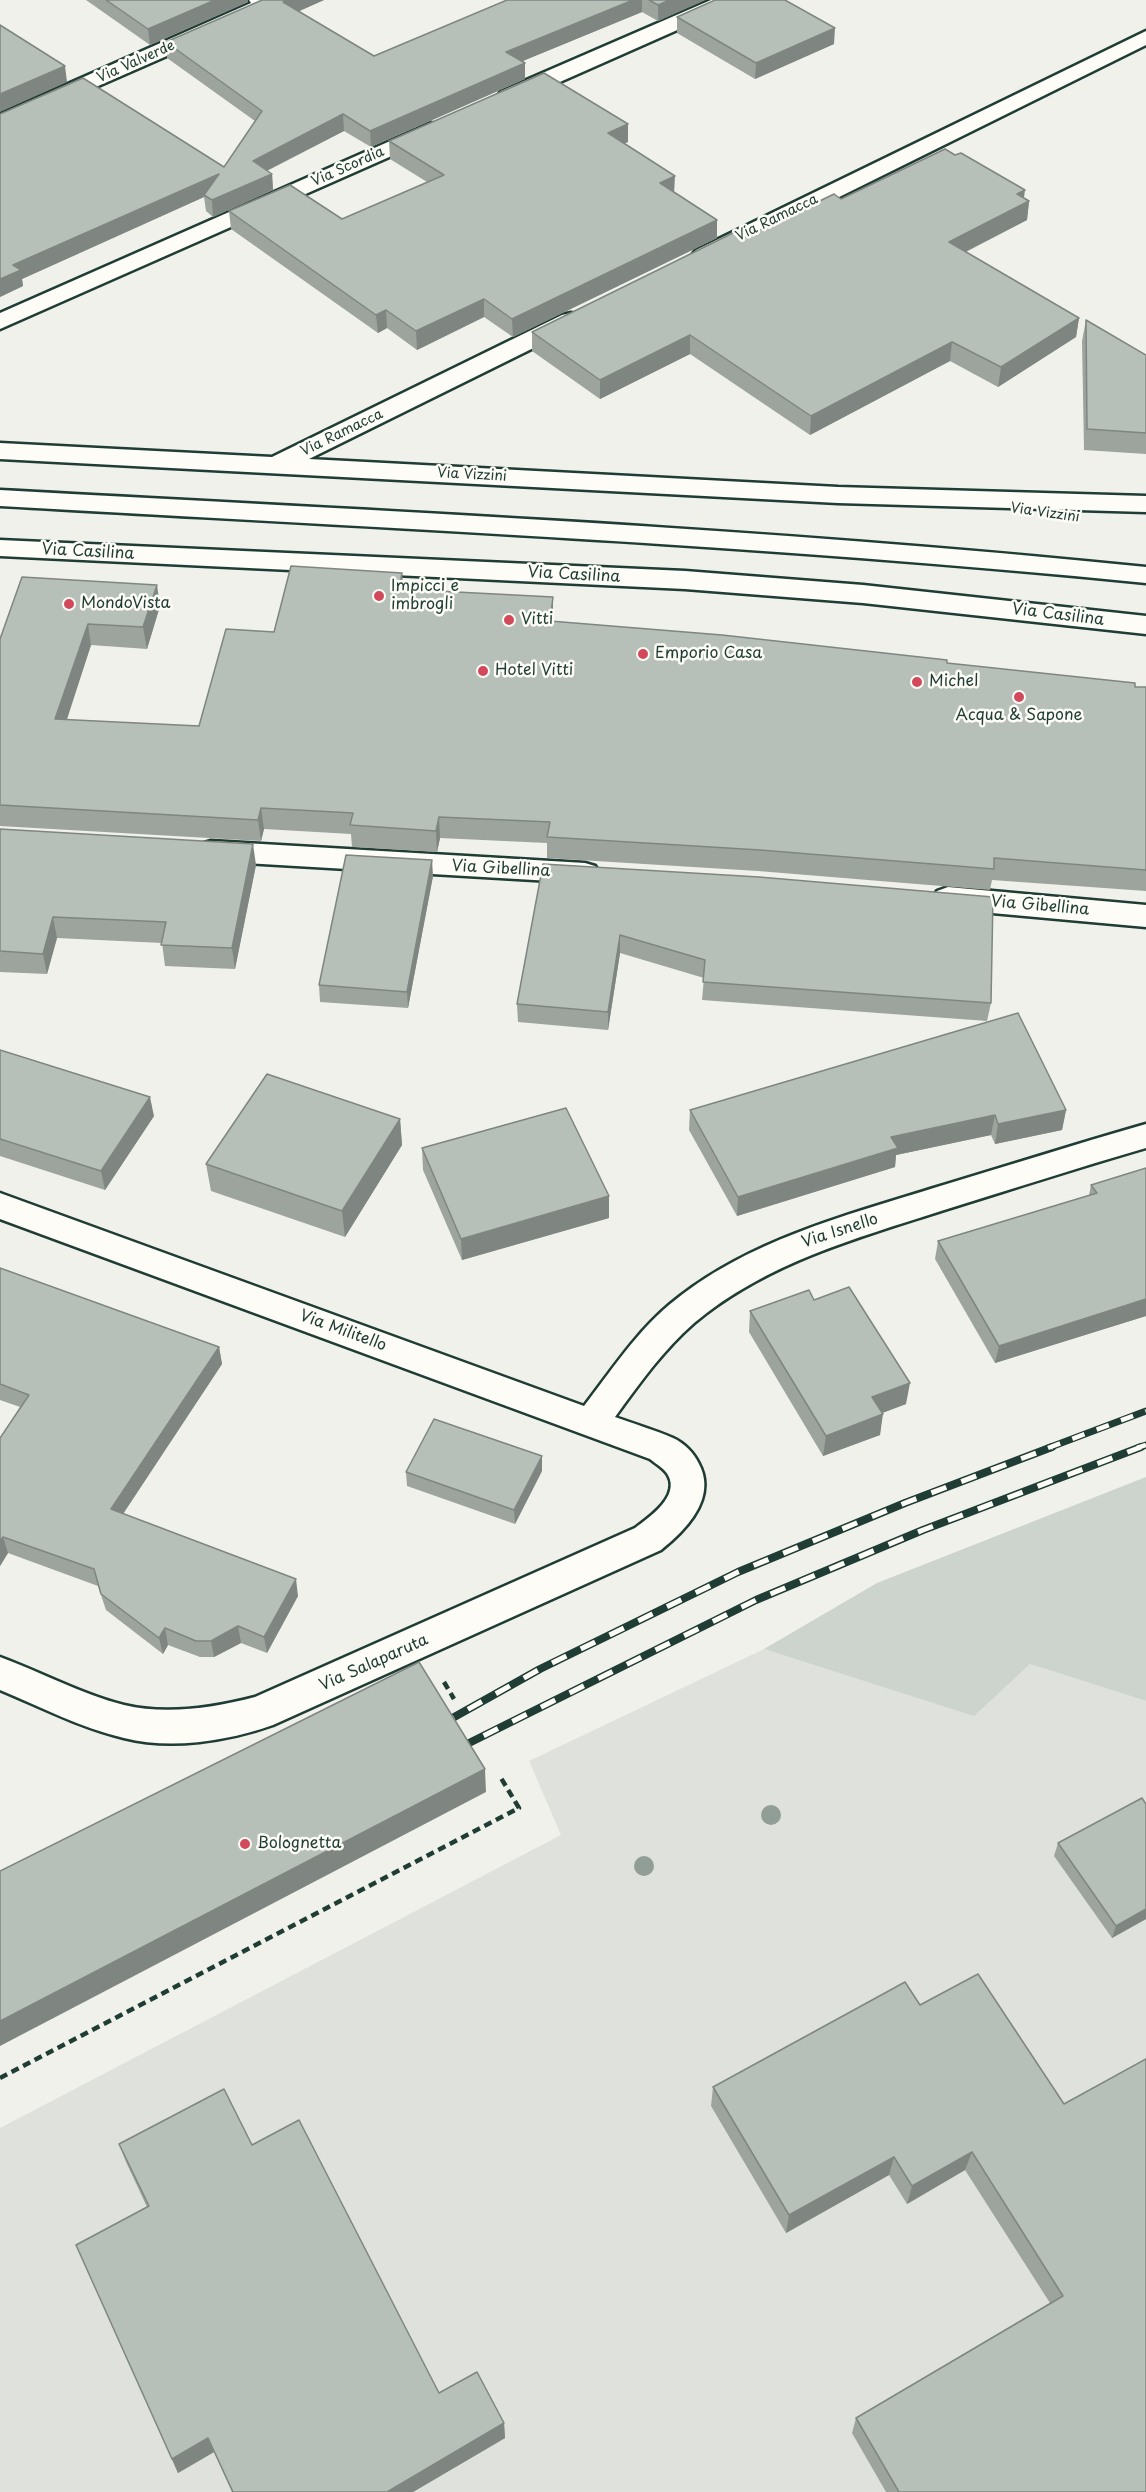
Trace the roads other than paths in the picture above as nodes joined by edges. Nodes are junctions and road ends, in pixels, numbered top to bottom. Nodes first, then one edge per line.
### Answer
1 (260, 0) edge
2 (729, 0) edge
3 (1146, 37) edge
4 (493, 103) edge
5 (0, 122) edge
6 (449, 122) edge
7 (686, 264) edge
8 (590, 311) edge
9 (0, 322) edge
10 (0, 451) edge
11 (280, 464) junction
12 (0, 498) edge
13 (944, 499) junction
14 (1146, 504) edge
15 (1146, 526) edge
16 (0, 548) edge
17 (1146, 575) edge
18 (1146, 625) edge
19 (179, 849) edge
20 (614, 875) edge
21 (918, 896) edge
22 (1146, 916) edge
23 (1146, 1136) edge
24 (0, 1206) edge
25 (592, 1422) junction
26 (682, 1463) joint
27 (0, 1672) edge

1 - 5 street, Via Valverde
2 - 4 street
3 - 7 street, Via Ramacca
6 - 9 street, Via Scordia
8 - 11 street, Via Ramacca
10 - 11 street, Via Vizzini
11 - 13 street, Via Vizzini
12 - 17 street
13 - 14 street, Via Vizzini
13 - 15 street, Via Vizzini
16 - 18 street, Via Casilina
19 - 20 street, Via Gibellina
21 - 22 street, Via Gibellina
23 - 25 street, Via Isnello
24 - 25 street, Via Militello
25 - 26 street, Via Militello
26 - 27 street, Via Salaparuta

